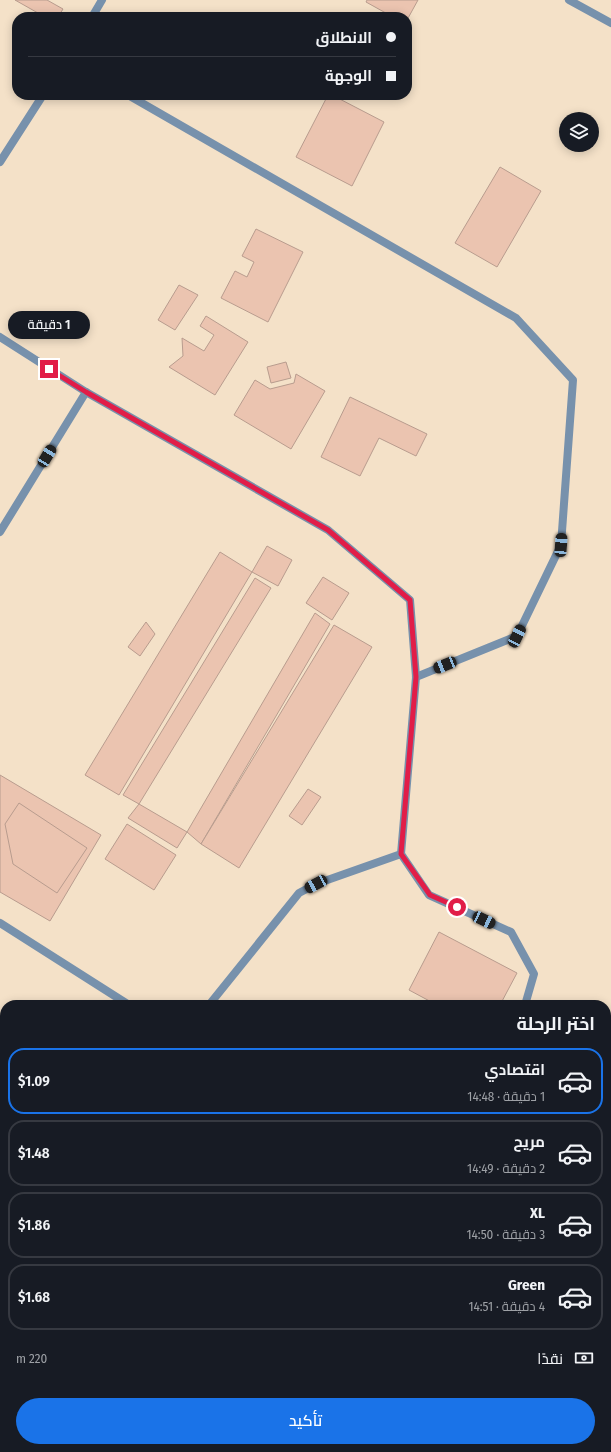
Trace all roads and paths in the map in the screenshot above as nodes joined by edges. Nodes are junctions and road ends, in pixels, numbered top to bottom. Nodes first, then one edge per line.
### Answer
1 (102, 0) edge
2 (569, 0) edge
3 (95, 12) edge
4 (611, 23) edge
5 (40, 100) edge
6 (137, 100) edge
7 (0, 162) edge
8 (0, 337) edge
9 (86, 392) junction
10 (0, 532) edge
11 (416, 677) junction
12 (401, 854) junction
13 (0, 923) edge
14 (121, 1000) edge
15 (213, 1000) edge
16 (526, 1000) edge

1 - 3 street
2 - 4 street
5 - 7 street
6 - 11 street
8 - 9 street
9 - 10 street
9 - 11 street
11 - 12 street
12 - 15 street
12 - 16 street
13 - 14 street

